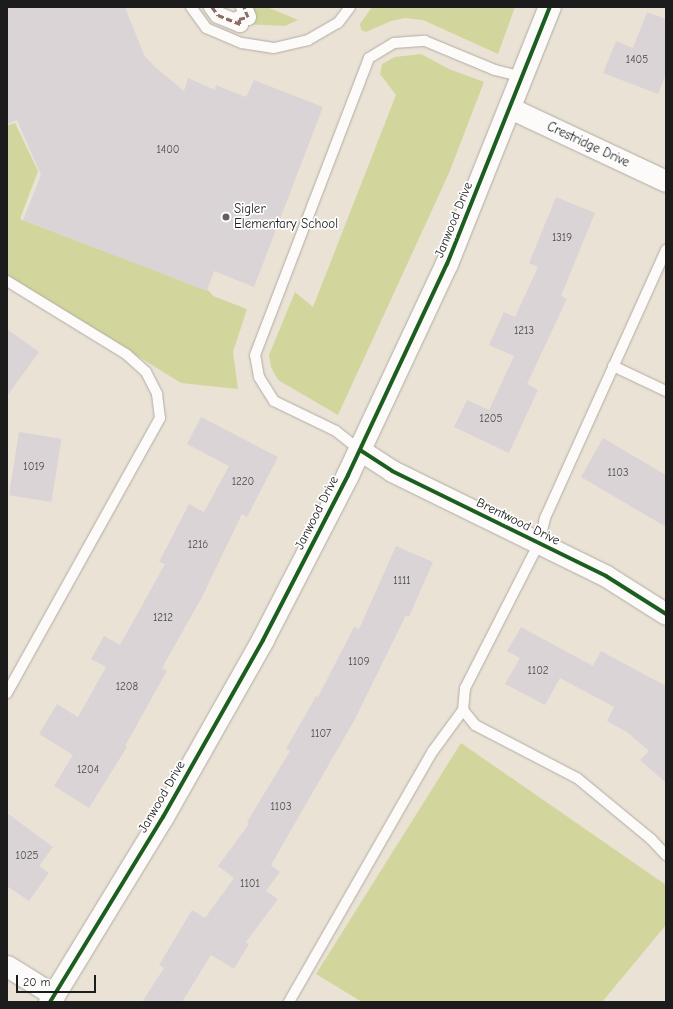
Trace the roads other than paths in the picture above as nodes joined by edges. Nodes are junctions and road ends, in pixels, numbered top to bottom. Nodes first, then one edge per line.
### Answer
1 (190, 7) edge
2 (212, 7) edge
3 (244, 7) edge
4 (350, 7) edge
5 (550, 7) edge
6 (523, 77) junction
7 (510, 108) junction
8 (666, 181) edge
9 (666, 250) edge
10 (7, 281) edge
11 (613, 366) junction
12 (666, 391) edge
13 (360, 450) junction
14 (539, 543) junction
15 (666, 614) edge
16 (7, 693) edge
17 (463, 710) junction
18 (666, 855) edge
19 (7, 966) edge
20 (52, 998) edge
21 (289, 1002) edge

1 - 4 lane
2 - 3 street
5 - 6 street, Janwood Drive
6 - 7 street, Janwood Drive
6 - 13 lane
7 - 8 street, Crestridge Drive
7 - 13 street, Janwood Drive
9 - 11 lane
10 - 16 lane
11 - 12 lane
11 - 14 lane
13 - 14 street, Brentwood Drive
13 - 20 street, Janwood Drive
14 - 15 street, Brentwood Drive
14 - 17 lane
17 - 18 lane
17 - 21 lane
19 - 20 street

